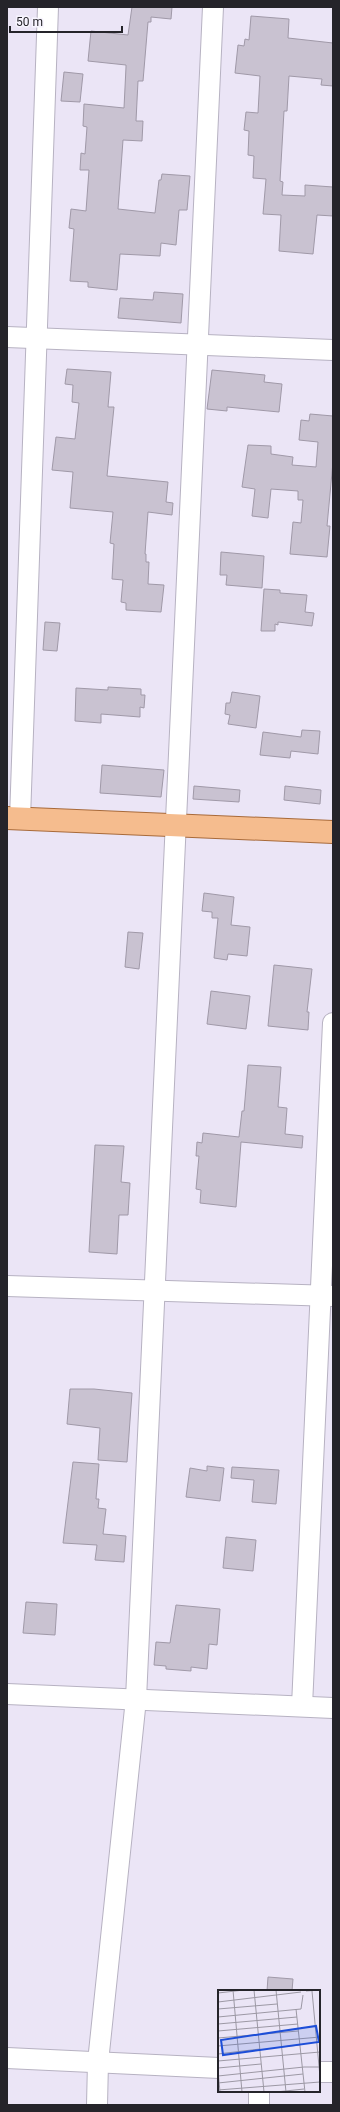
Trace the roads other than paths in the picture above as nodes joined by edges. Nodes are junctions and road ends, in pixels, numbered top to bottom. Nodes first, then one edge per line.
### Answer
1 (48, 7) edge
2 (213, 7) edge
3 (7, 337) edge
4 (37, 338) junction
5 (198, 344) junction
6 (333, 350) edge
7 (14, 819) edge
8 (176, 825) junction
9 (333, 832) edge
10 (333, 1022) edge
11 (7, 1286) edge
12 (156, 1290) junction
13 (327, 1296) edge
14 (7, 1694) edge
15 (136, 1699) junction
16 (302, 1706) junction
17 (333, 1708) edge
18 (7, 2058) edge
19 (98, 2062) junction
20 (218, 2068) edge
21 (320, 2072) edge
22 (333, 2072) edge
23 (259, 2092) edge
24 (97, 2105) edge
25 (259, 2105) edge

1 - 4 street
2 - 5 street
3 - 4 street
4 - 5 street
4 - 7 street
5 - 6 street
5 - 8 street
7 - 8 main road
8 - 9 main road
8 - 12 street
10 - 13 street
11 - 12 street
12 - 13 street
12 - 15 street
13 - 16 street
14 - 15 street
15 - 16 street
15 - 19 street
16 - 17 street
18 - 19 street
19 - 20 street
19 - 24 street
21 - 22 street
23 - 25 street

